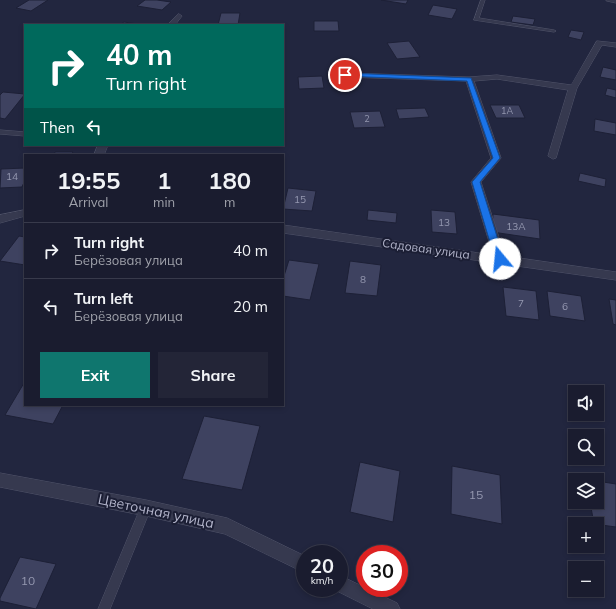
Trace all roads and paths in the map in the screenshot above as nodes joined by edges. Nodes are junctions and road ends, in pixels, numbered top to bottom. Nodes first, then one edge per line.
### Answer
1 (483, 0) edge
2 (609, 0) edge
3 (616, 1) edge
4 (179, 16) dead end
5 (172, 24) edge
6 (554, 31) dead end
7 (616, 45) edge
8 (345, 75) dead end
9 (469, 79) junction
10 (572, 88) junction
11 (0, 132) edge
12 (24, 134) edge
13 (553, 156) dead end
14 (24, 213) edge
15 (0, 219) edge
16 (284, 229) edge
17 (500, 259) junction
18 (616, 276) edge
19 (0, 480) edge
20 (146, 508) junction
21 (296, 561) edge
22 (348, 588) edge
23 (104, 609) edge
24 (391, 609) edge

1 - 6 lane
2 - 3 street
4 - 5 street
7 - 10 street
8 - 9 street
9 - 10 street
9 - 17 street
10 - 13 street
11 - 12 lane
14 - 15 street
16 - 17 street, Садовая улица
17 - 18 street, Садовая улица
19 - 20 street, Цветочная улица
20 - 21 street, Цветочная улица
20 - 23 lane
22 - 24 street

